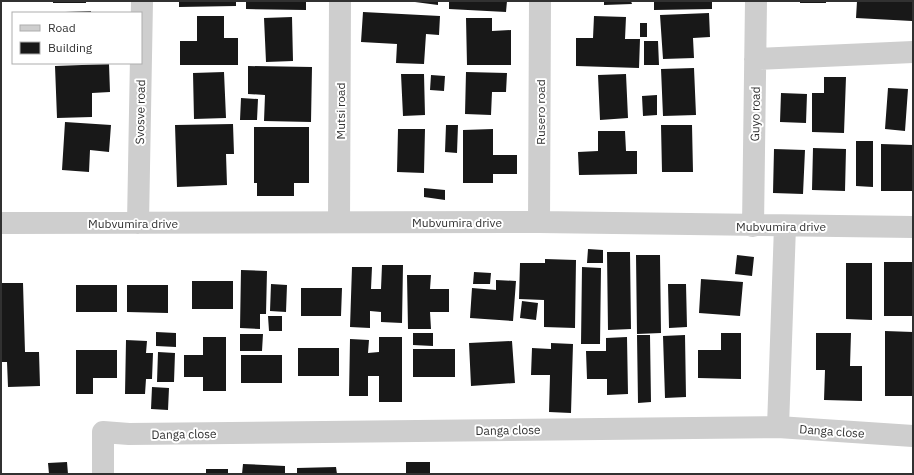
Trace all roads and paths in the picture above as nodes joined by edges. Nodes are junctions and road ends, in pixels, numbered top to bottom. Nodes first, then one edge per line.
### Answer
1 (142, 1) edge
2 (340, 1) edge
3 (540, 1) edge
4 (756, 1) edge
5 (142, 12) edge
6 (913, 52) edge
7 (755, 59) junction
8 (141, 64) edge
9 (339, 222) junction
10 (539, 222) junction
11 (1, 223) edge
12 (138, 223) junction
13 (753, 226) junction
14 (784, 226) junction
15 (913, 227) edge
16 (778, 427) junction
17 (913, 436) edge
18 (103, 474) edge

1 - 5 street, Svosve road
2 - 9 street, Mutsi road
3 - 10 street, Rusero road
4 - 7 street, Guyo road
6 - 7 street
7 - 13 street, Guyo road
8 - 12 street, Svosve road
9 - 10 street, Mubvumira drive
9 - 12 street, Mubvumira drive
10 - 13 street, Mubvumira drive
11 - 12 street, Mubvumira drive
13 - 14 street, Mubvumira drive
14 - 15 street, Mubvumira drive
14 - 16 street
16 - 17 street, Danga close
16 - 18 street, Danga close

